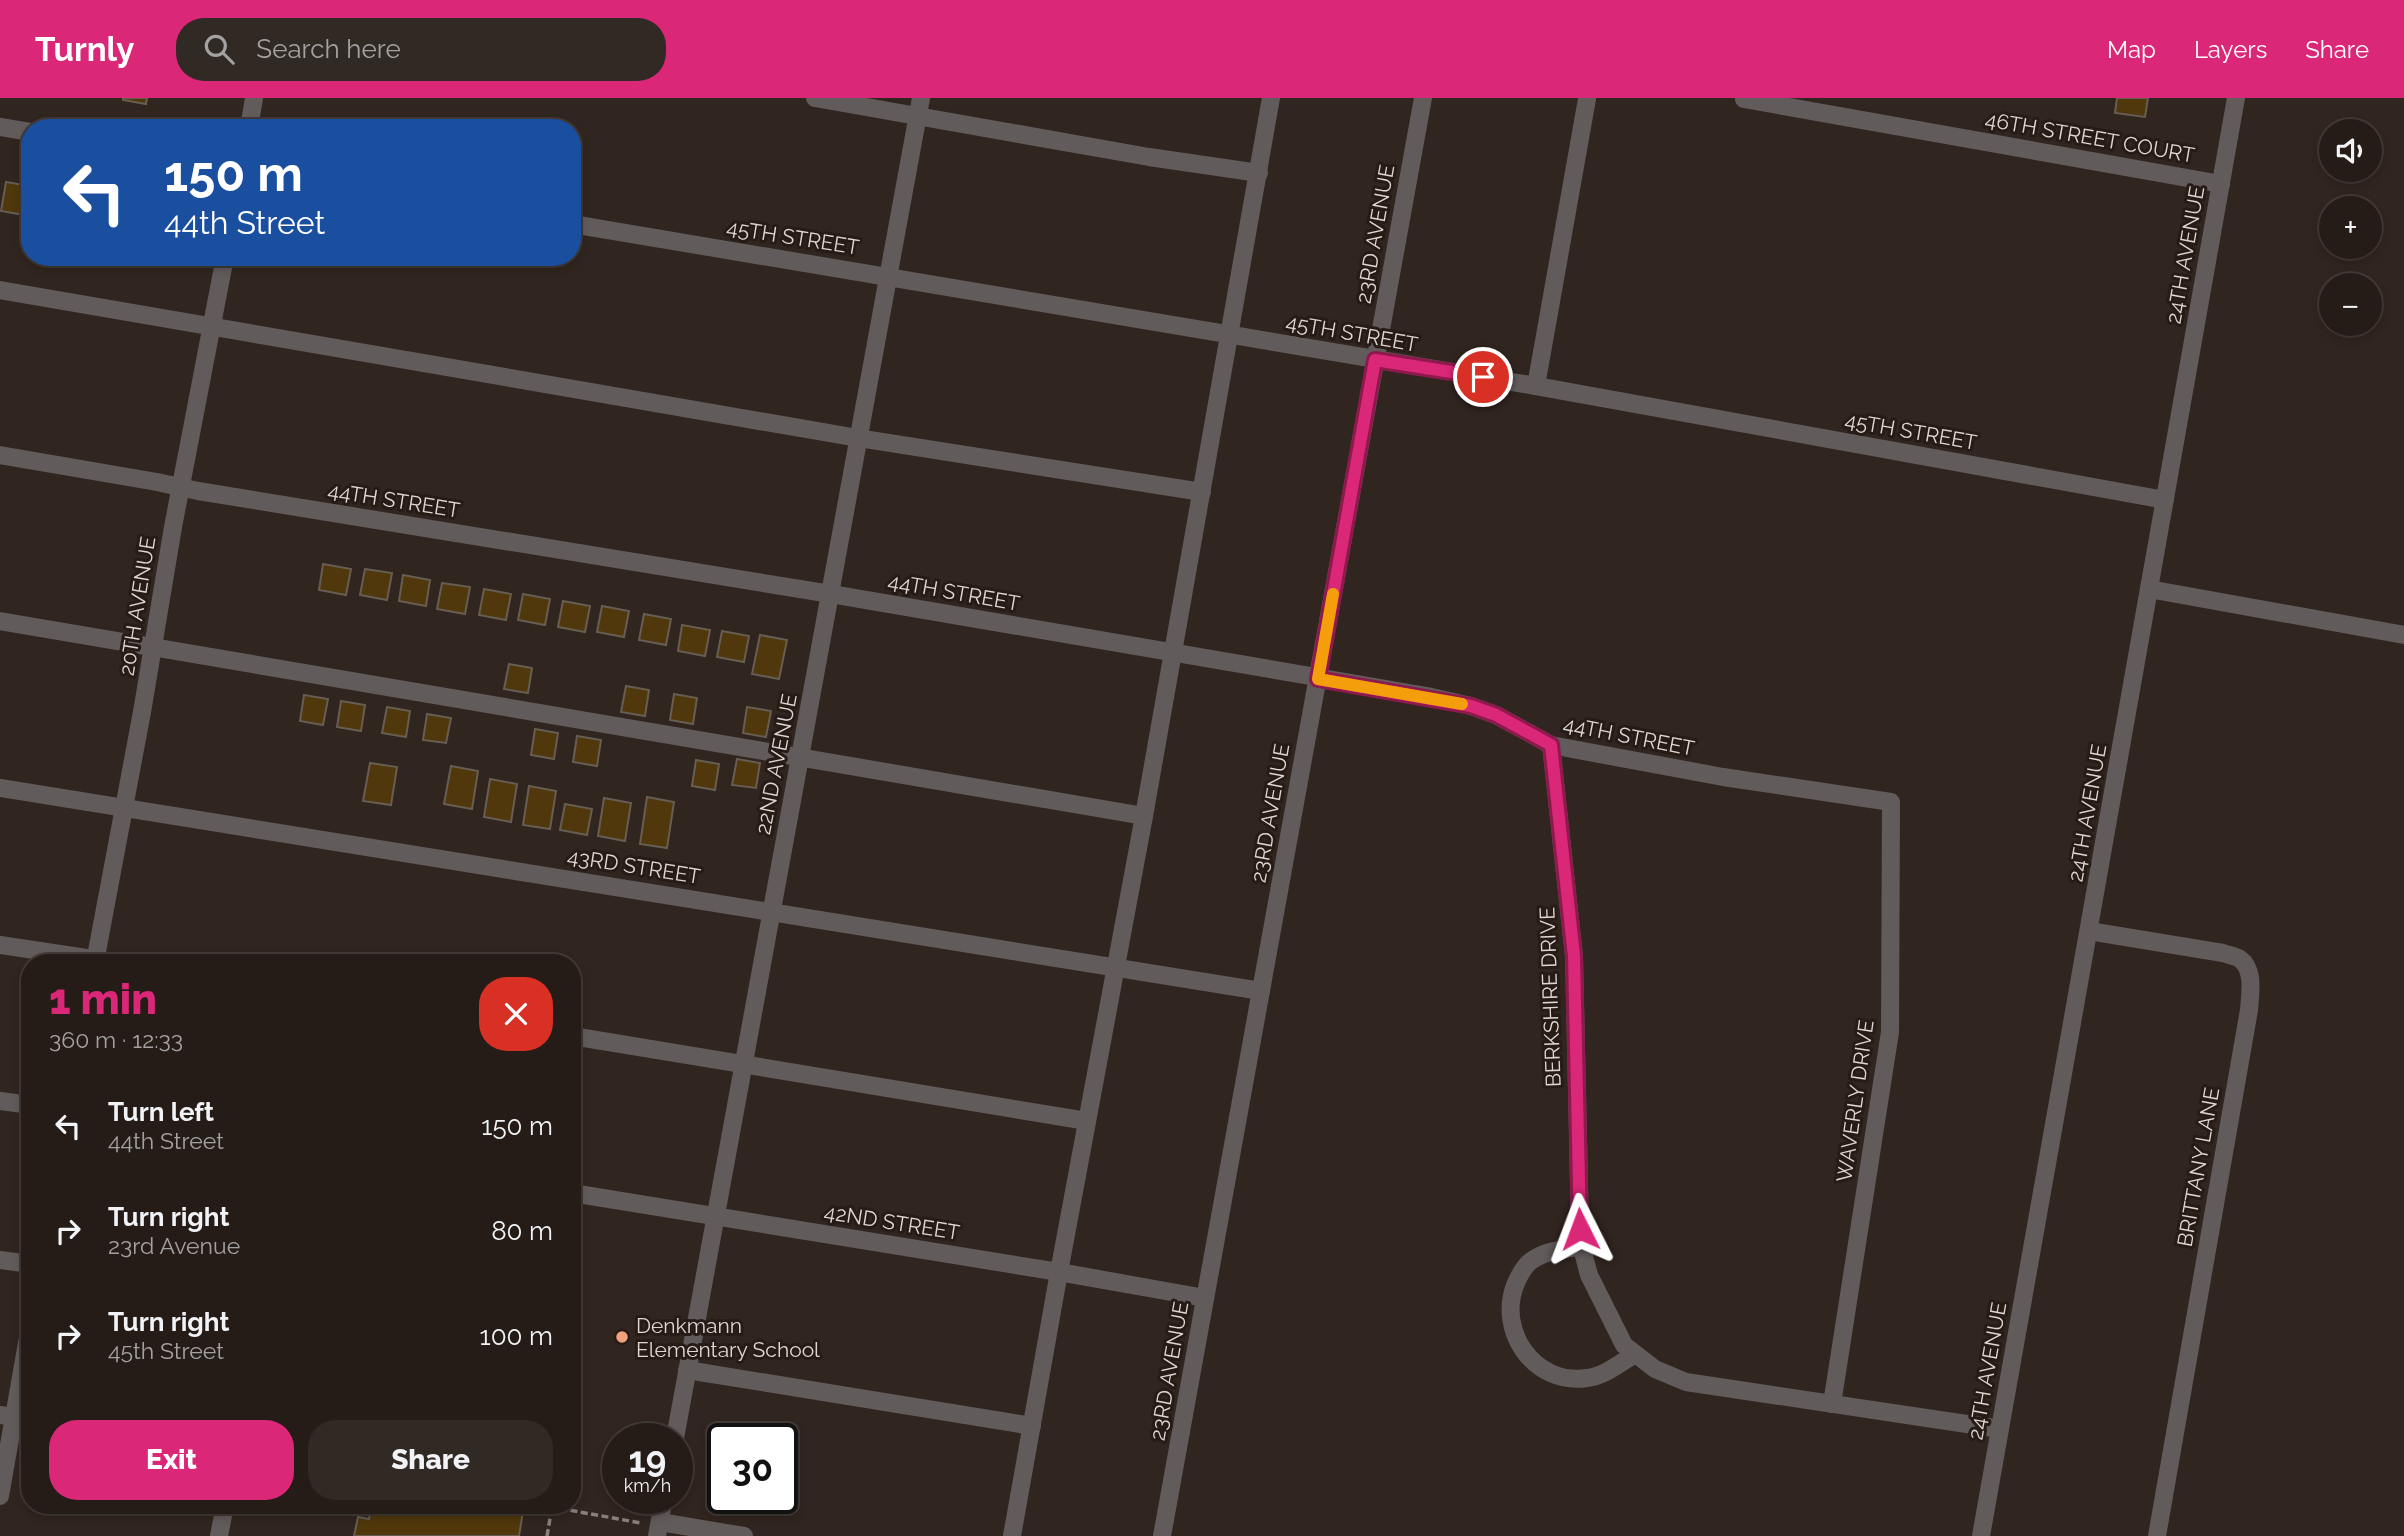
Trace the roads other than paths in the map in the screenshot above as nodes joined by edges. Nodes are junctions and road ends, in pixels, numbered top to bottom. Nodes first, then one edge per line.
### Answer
1 (254, 98) edge
2 (815, 98) edge
3 (1271, 98) edge
4 (1423, 98) edge
5 (2236, 98) edge
6 (1587, 99) edge
7 (1744, 99) edge
8 (920, 107) edge
9 (250, 119) edge
10 (0, 127) edge
11 (21, 130) edge
12 (1259, 173) junction
13 (2221, 184) junction
14 (581, 225) edge
15 (223, 266) edge
16 (888, 276) junction
17 (0, 290) edge
18 (213, 326) junction
19 (1228, 335) junction
20 (1375, 360) junction
21 (1536, 386) junction
22 (859, 438) junction
23 (0, 455) edge
24 (181, 486) junction
25 (1202, 492) junction
26 (2165, 500) junction
27 (2149, 589) junction
28 (831, 594) junction
29 (0, 621) edge
30 (2404, 635) edge
31 (153, 647) junction
32 (1172, 653) junction
33 (1318, 679) junction
34 (1551, 745) junction
35 (801, 756) junction
36 (0, 788) edge
37 (1891, 802) joint
38 (123, 807) junction
39 (1144, 816) junction
40 (772, 911) junction
41 (2090, 931) junction
42 (0, 944) edge
43 (56, 954) edge
44 (102, 954) edge
45 (1116, 966) junction
46 (1261, 991) junction
47 (581, 1037) edge
48 (744, 1063) junction
49 (0, 1101) edge
50 (21, 1104) edge
51 (1087, 1121) junction
52 (581, 1195) edge
53 (715, 1217) junction
54 (1582, 1247) junction
55 (0, 1260) edge
56 (21, 1263) edge
57 (1059, 1272) junction
58 (1205, 1298) junction
59 (1635, 1354) junction
60 (687, 1370) junction
61 (21, 1381) edge
62 (1832, 1404) junction
63 (15, 1418) edge
64 (678, 1423) edge
65 (1032, 1426) junction
66 (2000, 1429) junction
67 (0, 1496) edge
68 (223, 1514) edge
69 (659, 1525) edge
70 (219, 1536) edge
71 (744, 1536) edge
72 (1012, 1536) edge
73 (1162, 1536) edge
74 (1981, 1536) edge
75 (2157, 1536) edge

1 - 9 street
2 - 8 street
3 - 12 street
4 - 20 street, 23RD AVENUE
5 - 13 street, 24TH AVENUE
6 - 21 street
7 - 13 street, 46TH STREET COURT
8 - 12 street
8 - 16 street, 22ND AVENUE
10 - 11 street
12 - 19 street
13 - 26 street, 24TH AVENUE
14 - 16 street, 45TH STREET
15 - 18 street, 20TH AVENUE
16 - 19 street, 45TH STREET
16 - 22 street, 22ND AVENUE
17 - 18 street
18 - 22 street
18 - 24 street, 20TH AVENUE
19 - 20 street, 45TH STREET
19 - 25 street
20 - 21 street, 45TH STREET
20 - 33 street, 23RD AVENUE
21 - 26 street, 45TH STREET
22 - 25 street
22 - 28 street, 22ND AVENUE
23 - 24 street, 44TH STREET
24 - 28 street, 44TH STREET
24 - 31 street, 20TH AVENUE
25 - 32 street
26 - 27 street, 24TH AVENUE
27 - 30 street
27 - 41 street, 24TH AVENUE
28 - 32 street, 44TH STREET
28 - 35 street, 22ND AVENUE
29 - 31 street
31 - 35 street
31 - 38 street, 20TH AVENUE
32 - 33 street, 44TH STREET
32 - 39 street
33 - 34 street, 44TH STREET
33 - 46 street, 23RD AVENUE
34 - 37 street, 44TH STREET
34 - 54 street, BERKSHIRE DRIVE
35 - 39 street
35 - 40 street, 22ND AVENUE
36 - 38 street, 43RD STREET
37 - 62 street, WAVERLY DRIVE
38 - 40 street, 43RD STREET
38 - 44 street, 20TH AVENUE
39 - 45 street
40 - 45 street, 43RD STREET
40 - 48 street, 22ND AVENUE
41 - 66 street, 24TH AVENUE
41 - 75 street, BRITTANY LANE
42 - 43 street
45 - 46 street, 43RD STREET
45 - 51 street
46 - 58 street, 23RD AVENUE
47 - 48 street
48 - 51 street
48 - 53 street, 22ND AVENUE
49 - 50 street
51 - 57 street
52 - 53 street, 42ND STREET
53 - 57 street, 42ND STREET
53 - 60 street, 22ND AVENUE
54 - 59 street, BERKSHIRE DRIVE
54 - 59 street
55 - 56 street
57 - 58 street, 42ND STREET
57 - 65 street
58 - 73 street, 23RD AVENUE
59 - 62 street, BERKSHIRE DRIVE
60 - 64 street, 22ND AVENUE
60 - 65 street
61 - 63 street
62 - 66 street, BERKSHIRE DRIVE
63 - 67 street
65 - 72 street
66 - 74 street, 24TH AVENUE
68 - 70 street
69 - 71 street

